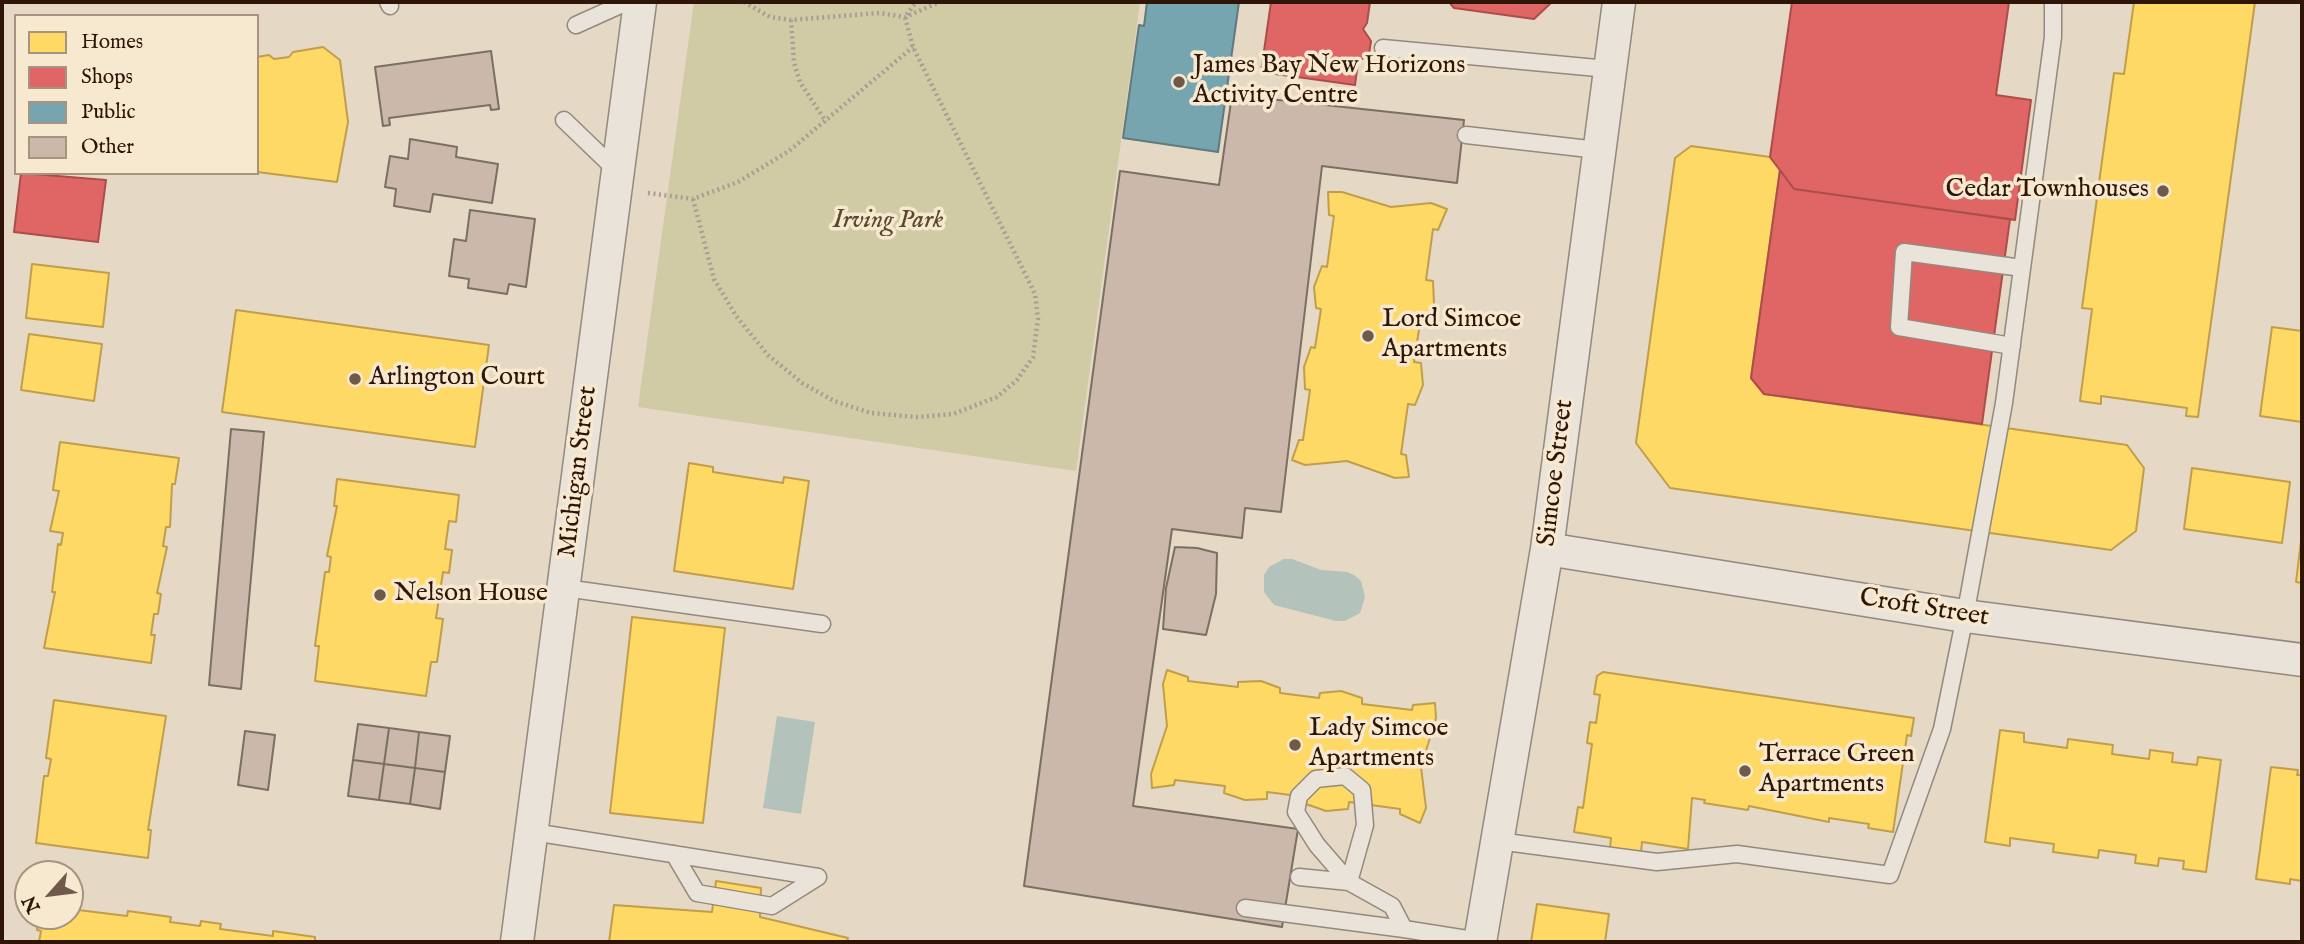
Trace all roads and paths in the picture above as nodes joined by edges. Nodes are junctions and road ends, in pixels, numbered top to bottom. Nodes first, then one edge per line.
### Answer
1 (627, 2) edge
2 (640, 2) edge
3 (744, 2) edge
4 (916, 2) edge
5 (940, 2) edge
6 (1619, 2) edge
7 (2053, 2) edge
8 (905, 17) junction
9 (792, 20) junction
10 (576, 25) dead end
11 (913, 47) junction
12 (1383, 48) dead end
13 (1608, 69) junction
14 (564, 120) dead end
15 (826, 122) junction
16 (1466, 135) dead end
17 (1598, 150) junction
18 (617, 180) junction
19 (693, 199) junction
20 (2022, 268) junction
21 (2012, 346) junction
22 (1547, 549) junction
23 (565, 588) junction
24 (1965, 616) junction
25 (822, 624) dead end
26 (2302, 660) edge
27 (533, 832) junction
28 (1498, 841) junction
29 (674, 855) junction
30 (1299, 877) dead end
31 (1349, 882) junction
32 (1245, 908) dead end
33 (1405, 929) junction
34 (517, 942) edge
35 (1480, 942) edge

1 - 10 lane
2 - 18 street, Michigan Street
3 - 9 path
4 - 8 path
5 - 8 path
6 - 13 street, Simcoe Street
7 - 20 lane
8 - 9 path
8 - 11 path
9 - 15 path
11 - 15 path
11 - 19 path
12 - 13 lane
13 - 17 street, Simcoe Street
14 - 18 lane
15 - 19 path
16 - 17 lane
17 - 22 street, Simcoe Street
18 - 19 path
18 - 23 street, Michigan Street
20 - 21 lane
20 - 21 lane
21 - 24 lane
22 - 24 street, Croft Street
22 - 28 street, Simcoe Street
23 - 25 lane
23 - 27 street, Michigan Street
24 - 26 street, Croft Street
24 - 28 lane
27 - 29 lane
27 - 34 street, Michigan Street
28 - 35 street, Simcoe Street
29 - 29 lane
30 - 31 lane
31 - 31 lane
31 - 33 lane
32 - 33 lane
33 - 35 lane

